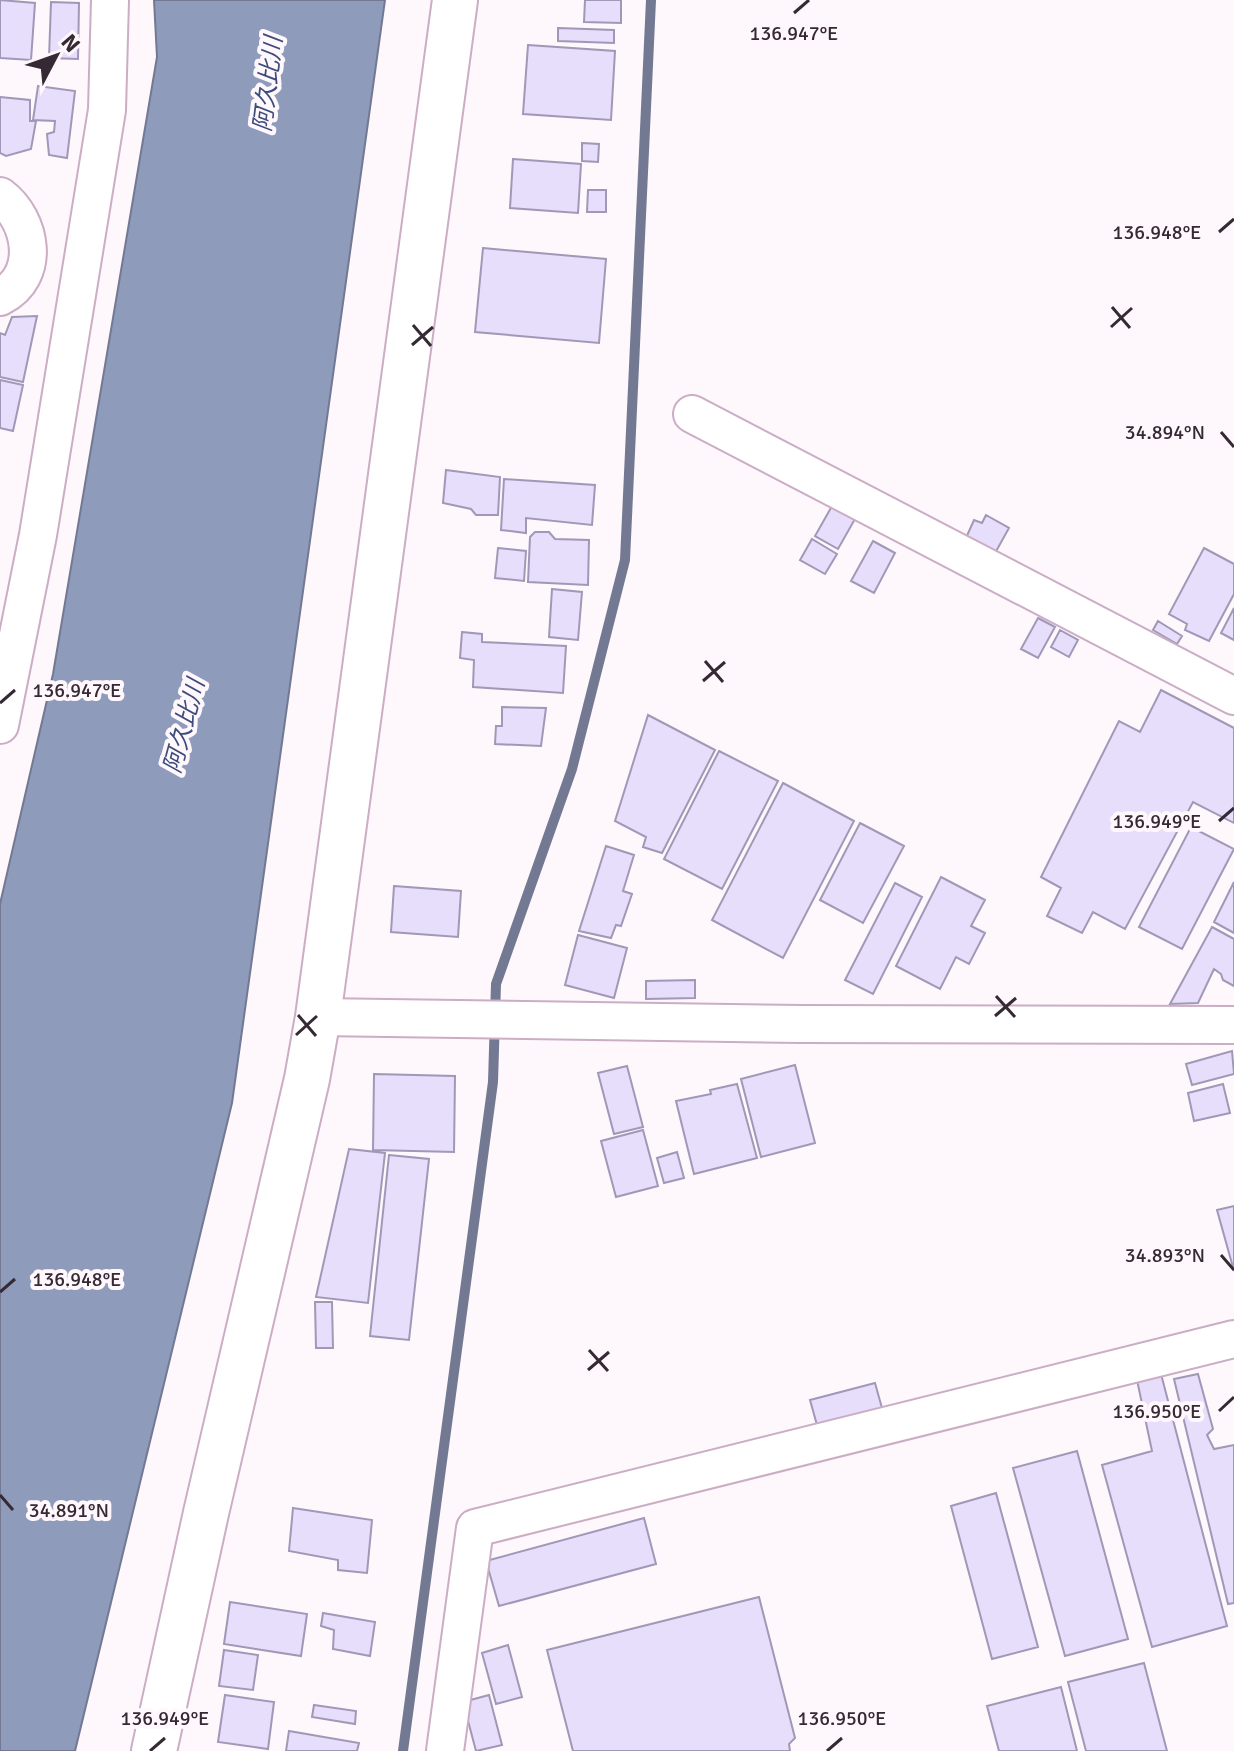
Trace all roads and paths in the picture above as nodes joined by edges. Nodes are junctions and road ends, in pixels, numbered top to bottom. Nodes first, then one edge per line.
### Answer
1 (110, 0) edge
2 (455, 0) edge
3 (0, 196) edge
4 (0, 297) edge
5 (692, 414) dead end
6 (1234, 696) edge
7 (0, 725) edge
8 (318, 1017) junction
9 (1234, 1025) edge
10 (1234, 1339) edge
11 (154, 1751) edge
12 (445, 1751) edge

1 - 7 street
2 - 8 street
3 - 4 street
5 - 6 street
8 - 9 street
8 - 11 street
10 - 12 street

